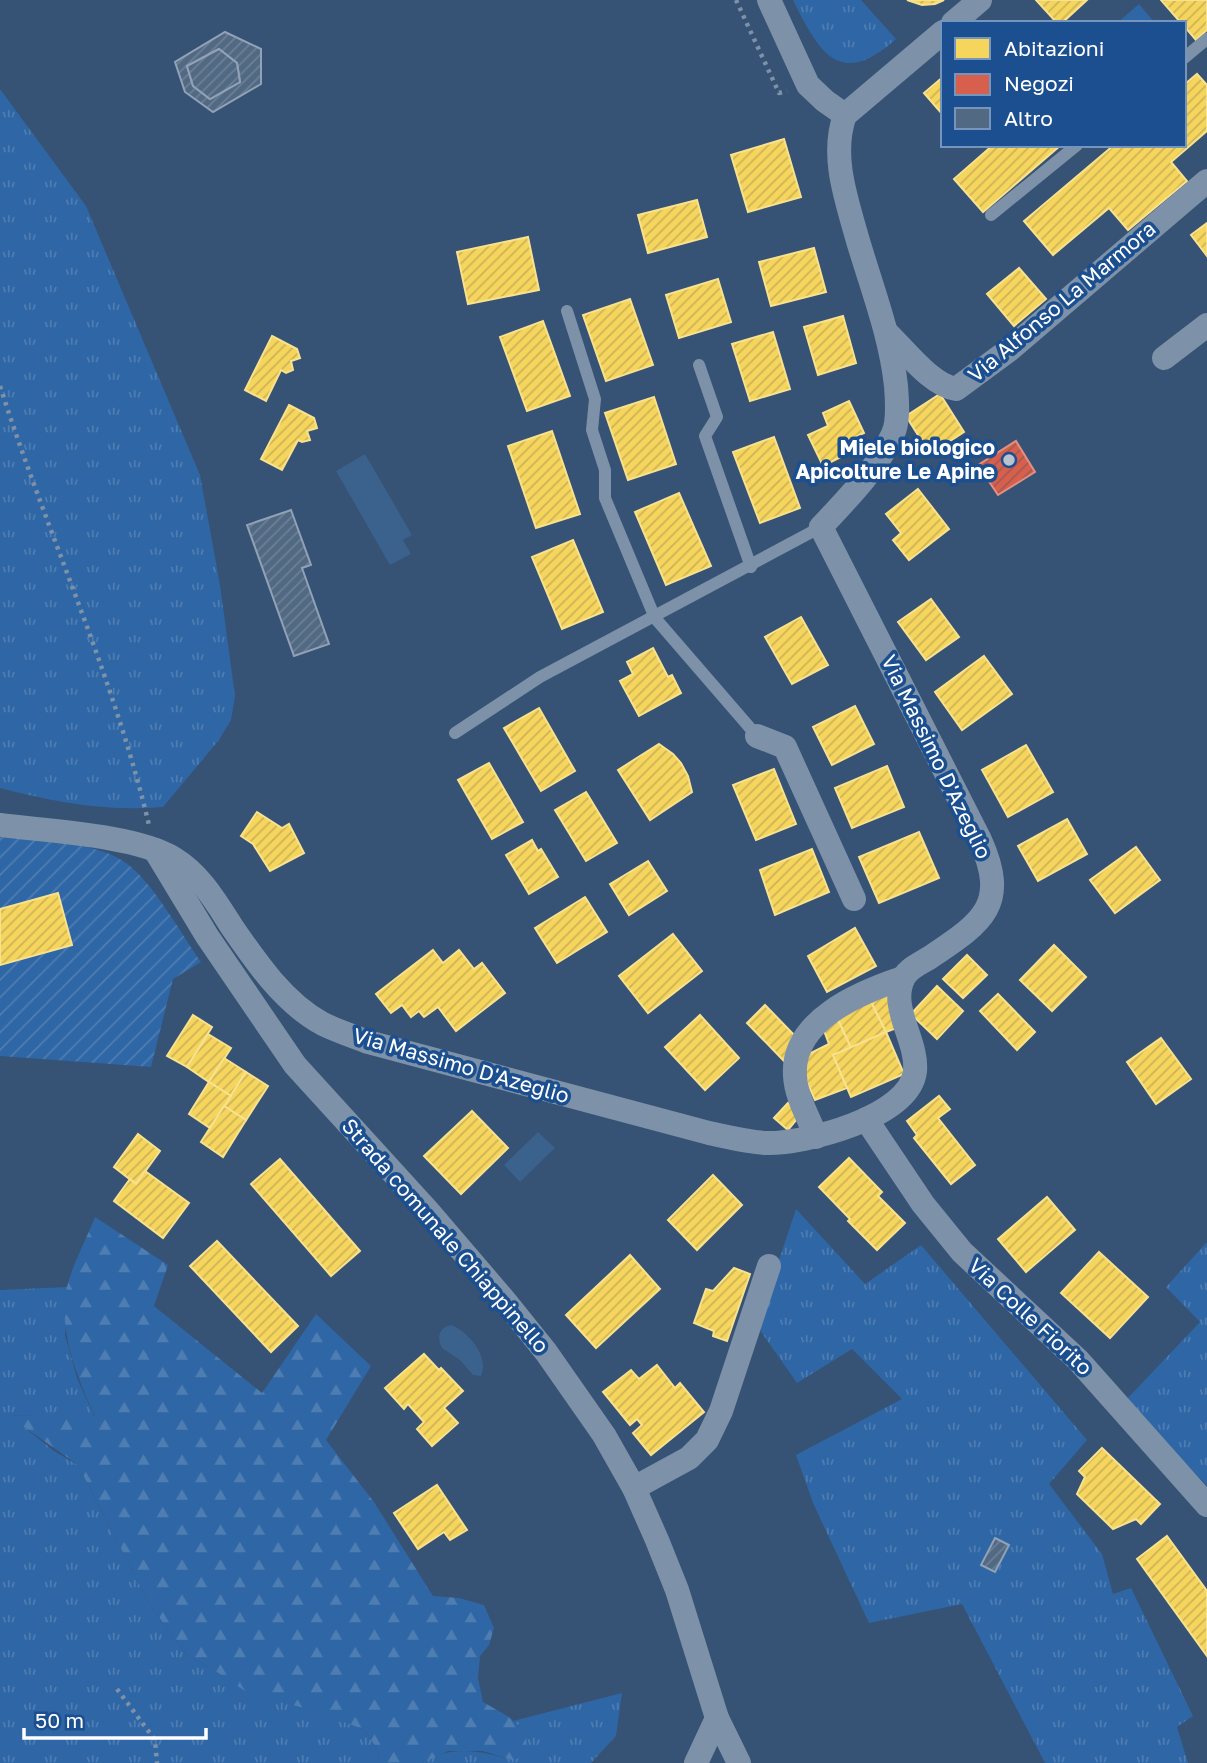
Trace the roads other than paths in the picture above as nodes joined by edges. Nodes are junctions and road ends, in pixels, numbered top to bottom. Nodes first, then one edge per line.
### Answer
1 (769, 0) edge
2 (980, 0) edge
3 (955, 21) edge
4 (941, 34) edge
5 (1207, 39) edge
6 (1186, 56) edge
7 (845, 115) junction
8 (1075, 147) edge
9 (1207, 181) edge
10 (991, 215) dead end
11 (567, 311) dead end
12 (1207, 325) edge
13 (885, 331) junction
14 (1164, 358) dead end
15 (699, 365) dead end
16 (821, 527) junction
17 (751, 567) junction
18 (655, 618) junction
19 (455, 733) dead end
20 (757, 736) joint
21 (0, 825) edge
22 (155, 849) junction
23 (854, 900) dead end
24 (904, 978) junction
25 (866, 1119) junction
26 (816, 1137) junction
27 (769, 1266) dead end
28 (634, 1488) junction
29 (1207, 1505) edge
30 (717, 1718) junction
31 (696, 1763) edge
32 (739, 1763) edge

1 - 7 street
2 - 3 street
4 - 7 street
5 - 6 lane
7 - 13 street
8 - 10 lane
9 - 13 street, Via Alfonso La Marmora
11 - 18 lane
12 - 14 street
13 - 16 street
15 - 17 lane
16 - 17 lane
16 - 24 street, Via Massimo D'Azeglio
17 - 18 lane
18 - 19 lane
18 - 20 lane
20 - 23 street
21 - 22 street, Via Massimo D'Azeglio
22 - 26 street, Via Massimo D'Azeglio
22 - 28 street, Strada comunale Chiappinello
24 - 25 street, Via Massimo D'Azeglio
24 - 26 street
25 - 26 street, Via Massimo D'Azeglio
25 - 29 street, Via Colle Fiorito
27 - 28 street
28 - 30 street, Strada comunale Chiappinello
30 - 31 street
30 - 32 street, Strada comunale Chiappinello

